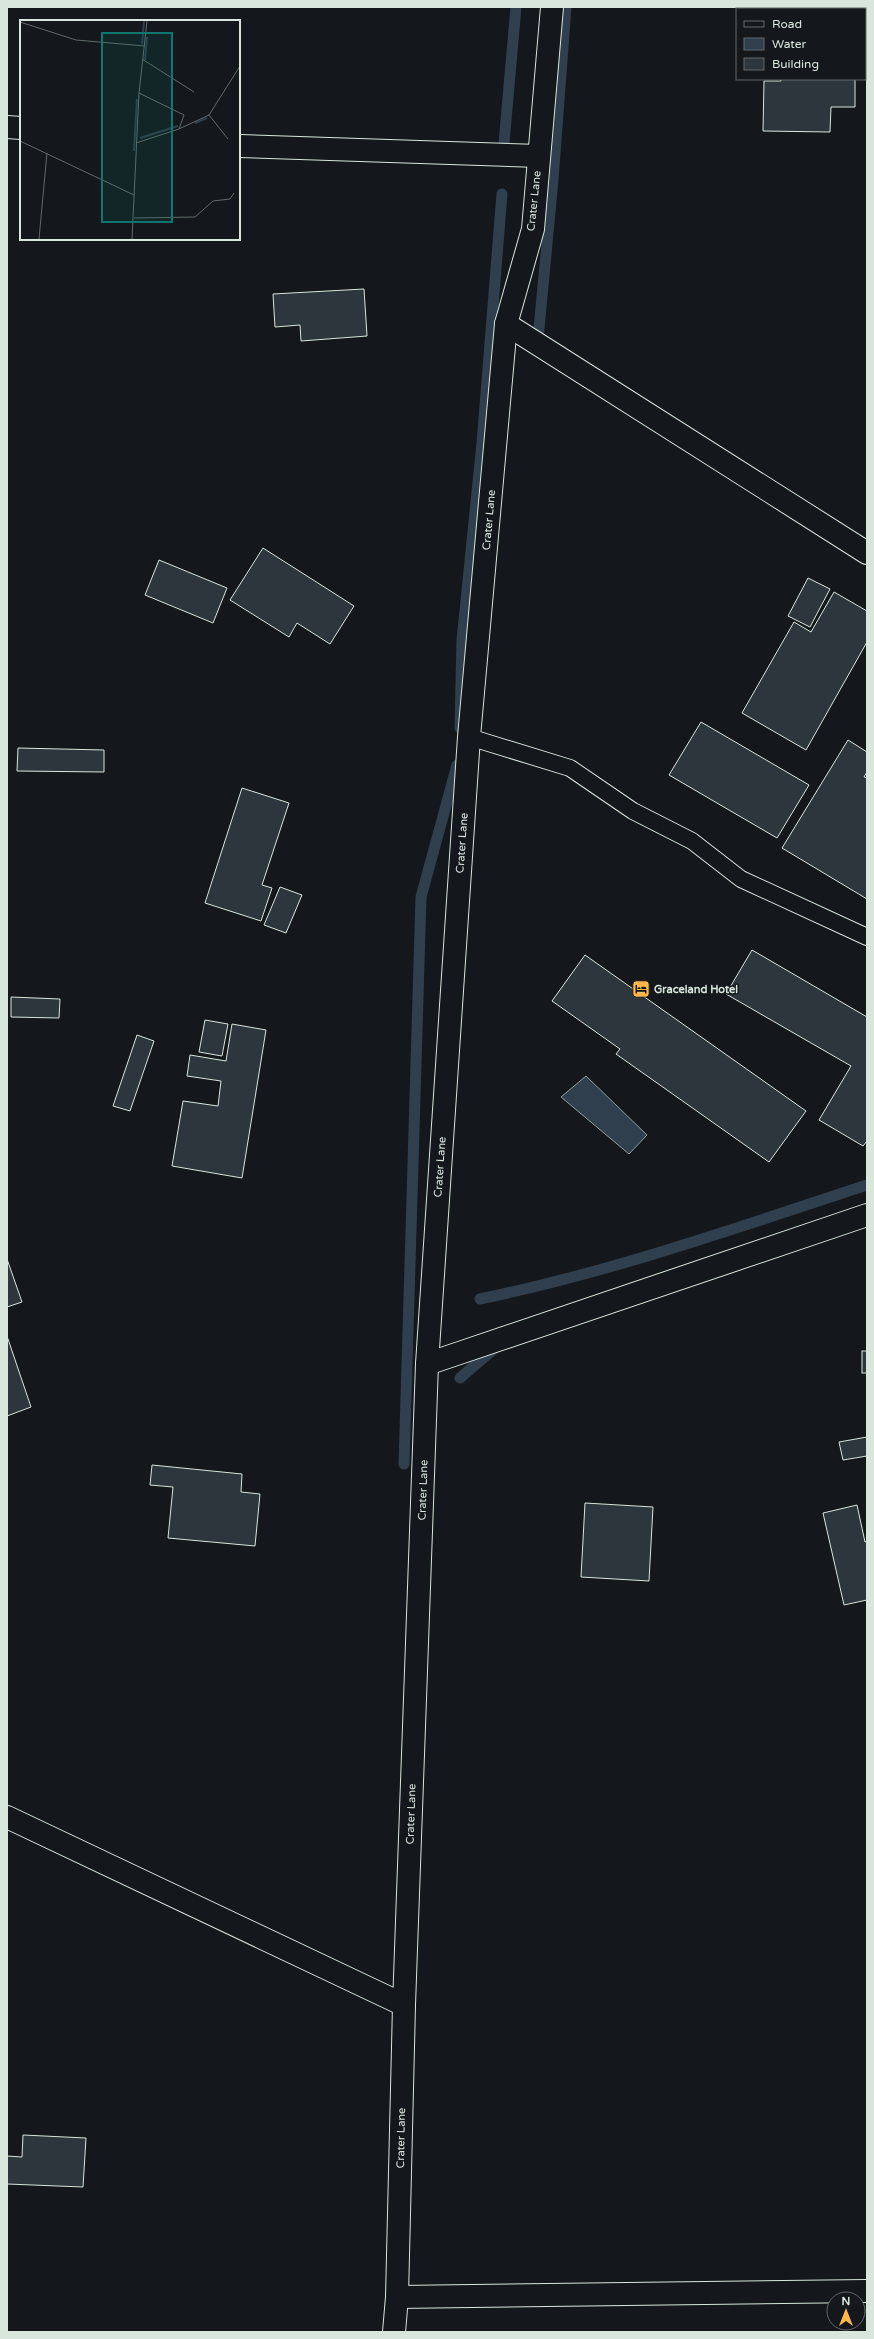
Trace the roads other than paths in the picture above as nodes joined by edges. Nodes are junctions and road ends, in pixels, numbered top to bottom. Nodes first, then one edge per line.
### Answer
1 (552, 7) edge
2 (7, 127) edge
3 (20, 128) edge
4 (240, 146) edge
5 (539, 156) junction
6 (506, 324) junction
7 (867, 553) edge
8 (469, 737) junction
9 (867, 937) edge
10 (867, 1216) edge
11 (427, 1364) junction
12 (7, 1817) edge
13 (404, 2005) junction
14 (867, 2291) edge
15 (397, 2297) junction
16 (394, 2332) edge

1 - 5 street, Crater Lane
2 - 3 street
4 - 5 street
5 - 6 street, Crater Lane
6 - 7 street
6 - 8 street, Crater Lane
8 - 9 lane
8 - 11 street, Crater Lane
10 - 11 street
11 - 13 street, Crater Lane
12 - 13 street
13 - 15 street, Crater Lane
14 - 15 street
15 - 16 street, Crater Lane

